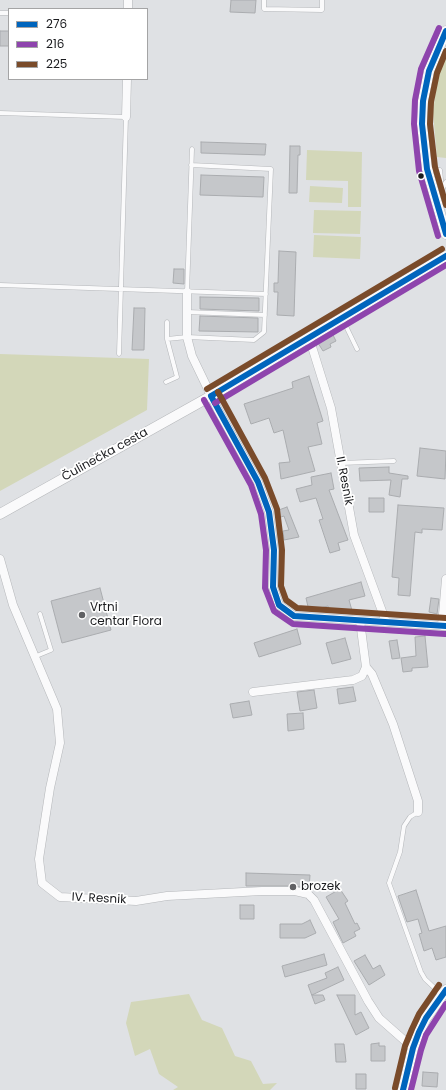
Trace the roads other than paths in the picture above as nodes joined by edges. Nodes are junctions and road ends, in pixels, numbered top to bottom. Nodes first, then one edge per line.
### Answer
1 (264, 0) edge
2 (322, 0) edge
3 (446, 31) edge
4 (127, 80) edge
5 (0, 113) edge
6 (126, 117) junction
7 (192, 149) dead end
8 (191, 165) junction
9 (427, 169) junction
10 (440, 170) junction
11 (446, 173) edge
12 (446, 182) edge
13 (438, 191) junction
14 (446, 193) edge
15 (446, 234) edge
16 (446, 256) edge
17 (0, 285) edge
18 (121, 288) junction
19 (187, 292) junction
20 (266, 294) junction
21 (187, 312) junction
22 (265, 315) junction
23 (342, 318) junction
24 (167, 322) dead end
25 (310, 336) junction
26 (187, 337) junction
27 (167, 339) junction
28 (356, 349) dead end
29 (119, 354) dead end
30 (166, 382) dead end
31 (211, 396) junction
32 (394, 461) dead end
33 (340, 463) junction
34 (0, 514) edge
35 (0, 559) edge
36 (446, 579) edge
37 (40, 614) dead end
38 (360, 621) junction
39 (386, 622) junction
40 (444, 626) edge
41 (34, 657) junction
42 (366, 667) junction
43 (253, 692) dead end
44 (418, 812) joint
45 (444, 992) edge
46 (413, 1048) junction
47 (403, 1090) edge

1 - 2 lane
3 - 9 street
4 - 6 street
5 - 6 lane
6 - 18 lane
7 - 8 lane
8 - 19 lane
8 - 20 lane
9 - 10 lane
9 - 13 street
10 - 11 lane
10 - 13 lane
12 - 13 lane
13 - 14 lane
13 - 15 street
16 - 23 street, Čulinečka cesta
17 - 18 lane
18 - 19 lane
18 - 29 lane
19 - 20 lane
19 - 21 street
20 - 22 lane
21 - 22 lane
21 - 26 street
22 - 26 lane
23 - 25 street, Čulinečka cesta
23 - 28 lane
24 - 27 lane
25 - 31 street, Čulinečka cesta
25 - 33 street, II. Resnik
26 - 27 lane
26 - 31 street
27 - 30 lane
31 - 34 street, Čulinečka cesta
31 - 38 street
32 - 33 lane
33 - 39 street, II. Resnik
35 - 41 street, IV. Resnik
36 - 40 street
37 - 41 lane
38 - 39 street
38 - 42 street
39 - 40 street
41 - 46 street, IV. Resnik
42 - 43 street
42 - 44 street
44 - 45 lane
45 - 46 street
46 - 47 street

